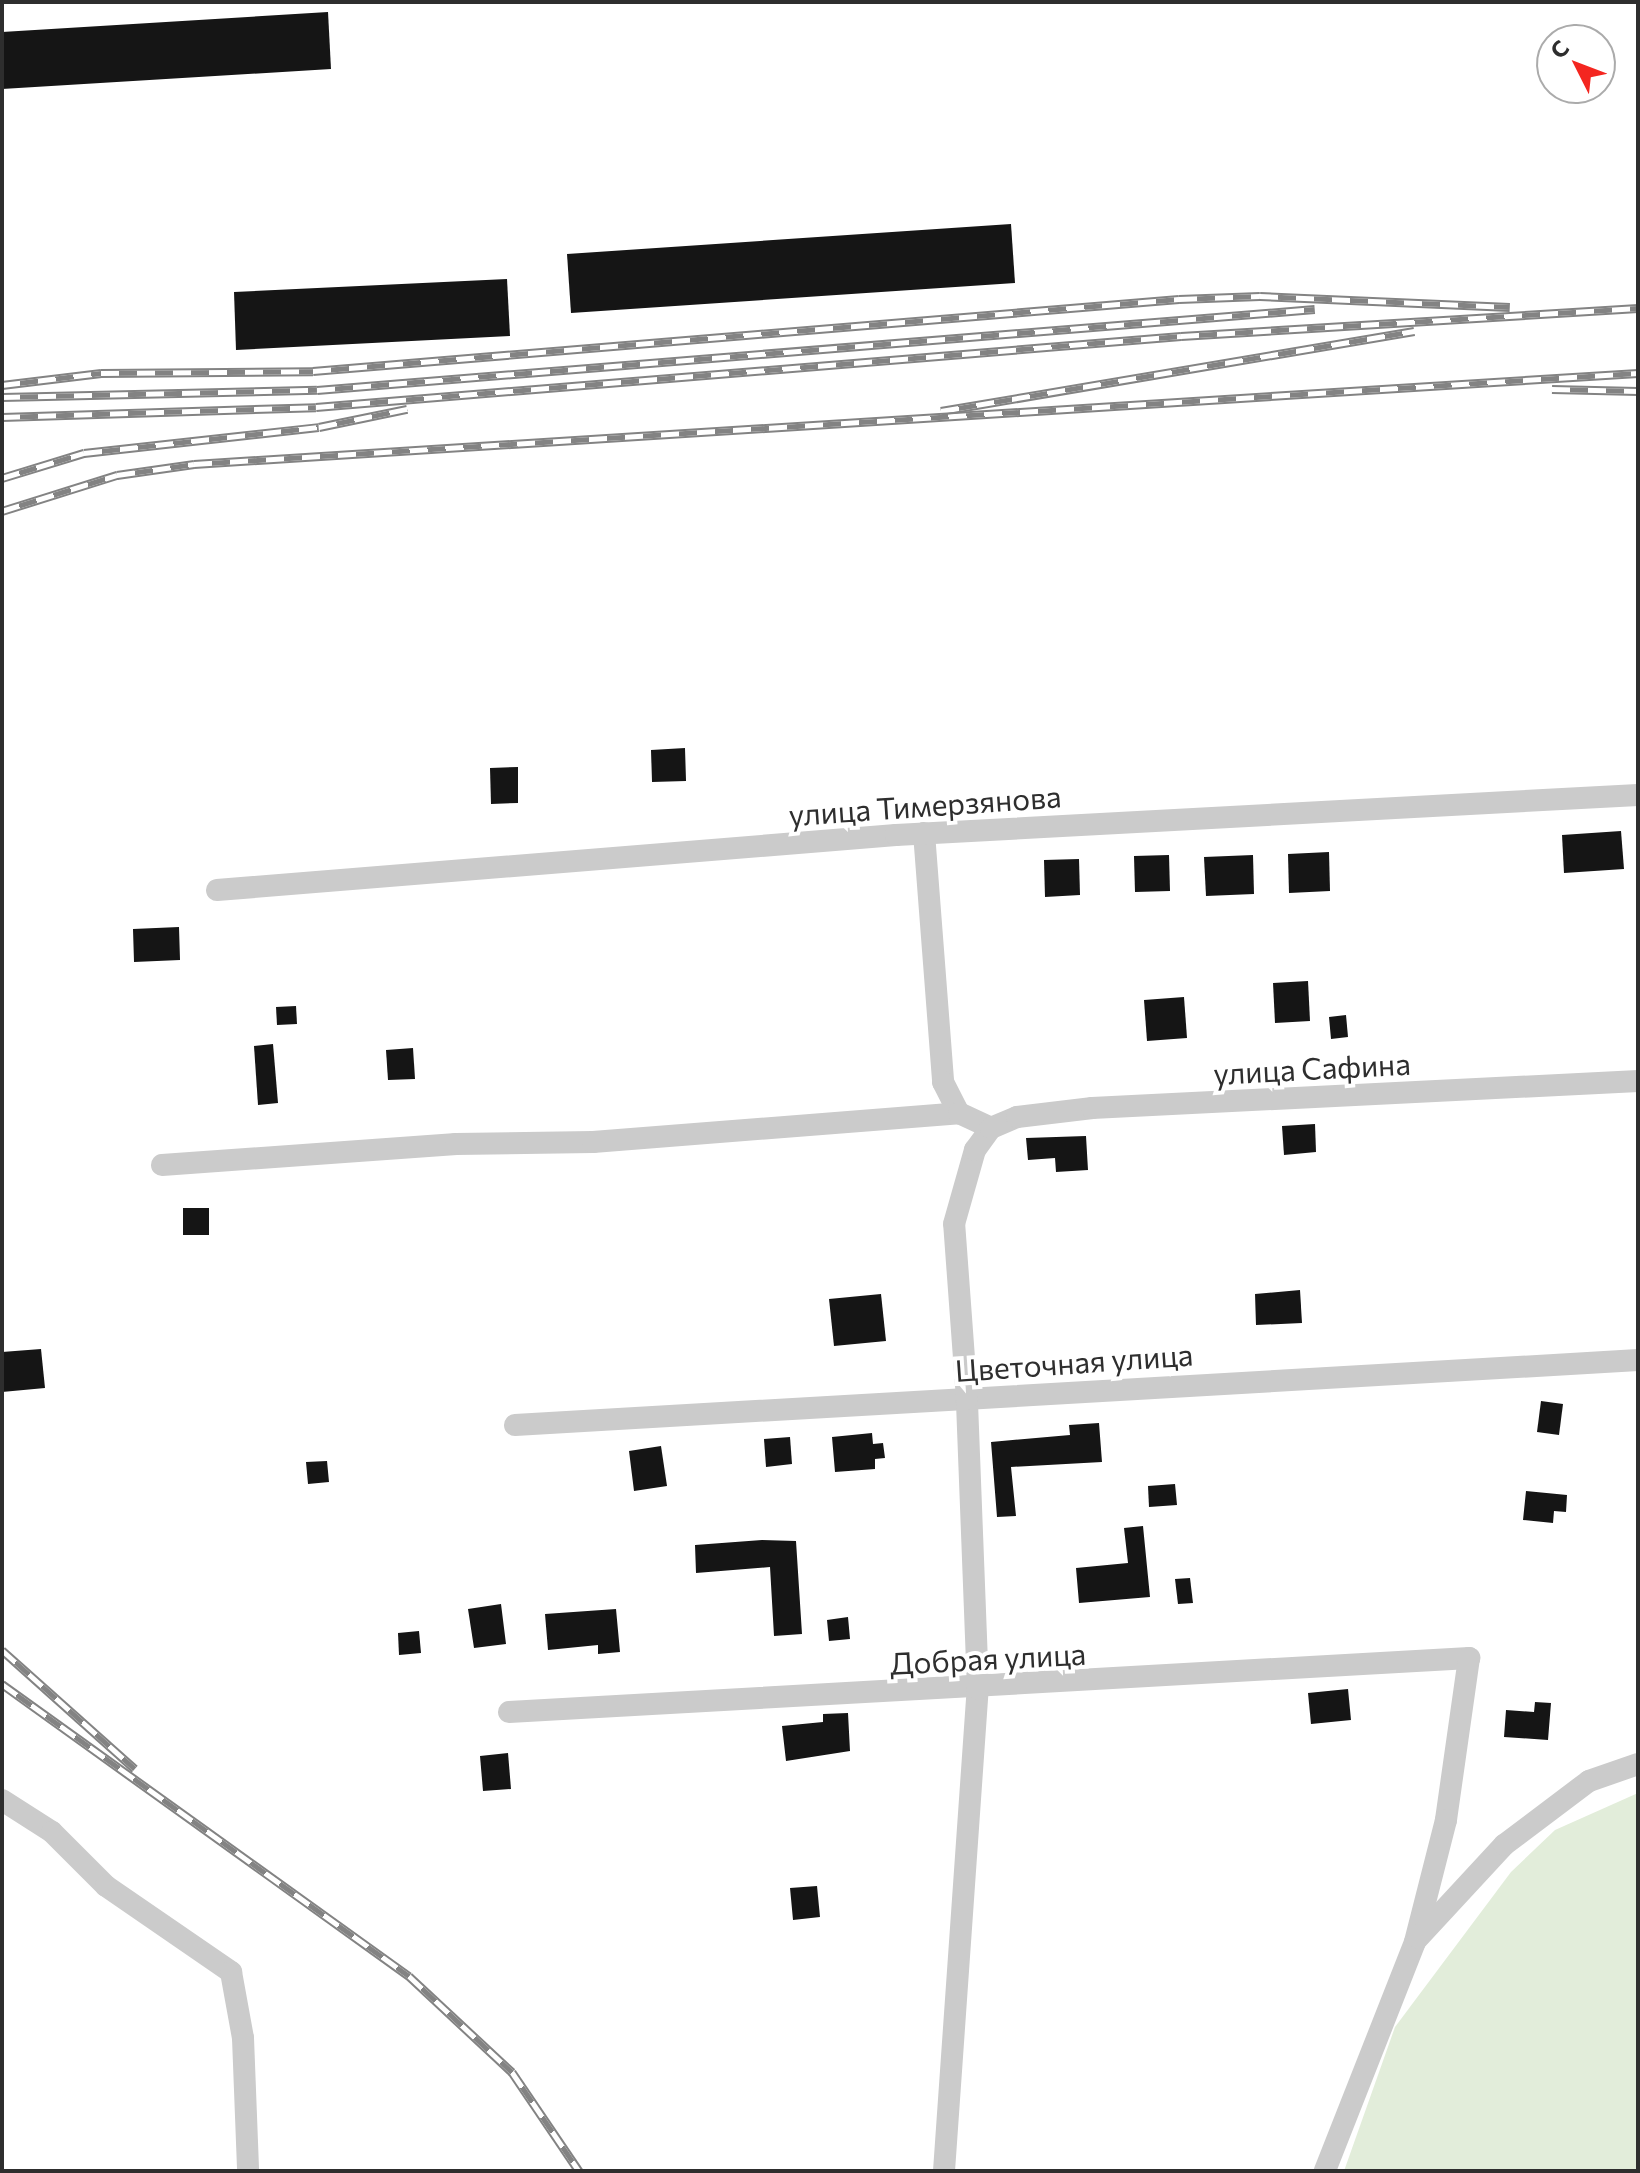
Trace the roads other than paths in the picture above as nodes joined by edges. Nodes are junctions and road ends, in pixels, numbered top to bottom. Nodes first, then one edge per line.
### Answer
1 (1638, 795) edge
2 (924, 833) junction
3 (217, 890) dead end
4 (1638, 1081) edge
5 (959, 1113) junction
6 (991, 1128) junction
7 (162, 1165) dead end
8 (1638, 1360) edge
9 (967, 1399) junction
10 (515, 1425) dead end
11 (978, 1689) junction
12 (509, 1712) dead end
13 (1638, 1764) edge
14 (2, 1800) edge
15 (1415, 1942) junction
16 (248, 2171) edge
17 (944, 2171) edge
18 (1325, 2171) edge

1 - 2 street, улица Тимерзянова
2 - 3 street, улица Тимерзянова
2 - 5 street
4 - 6 street, улица Сафина
5 - 6 street
5 - 7 street
6 - 9 street
8 - 9 street, Цветочная улица
9 - 10 street, Цветочная улица
9 - 11 street
11 - 12 street, Добрая улица
11 - 15 street, Добрая улица
11 - 17 street
13 - 15 street
14 - 16 street
15 - 18 street

